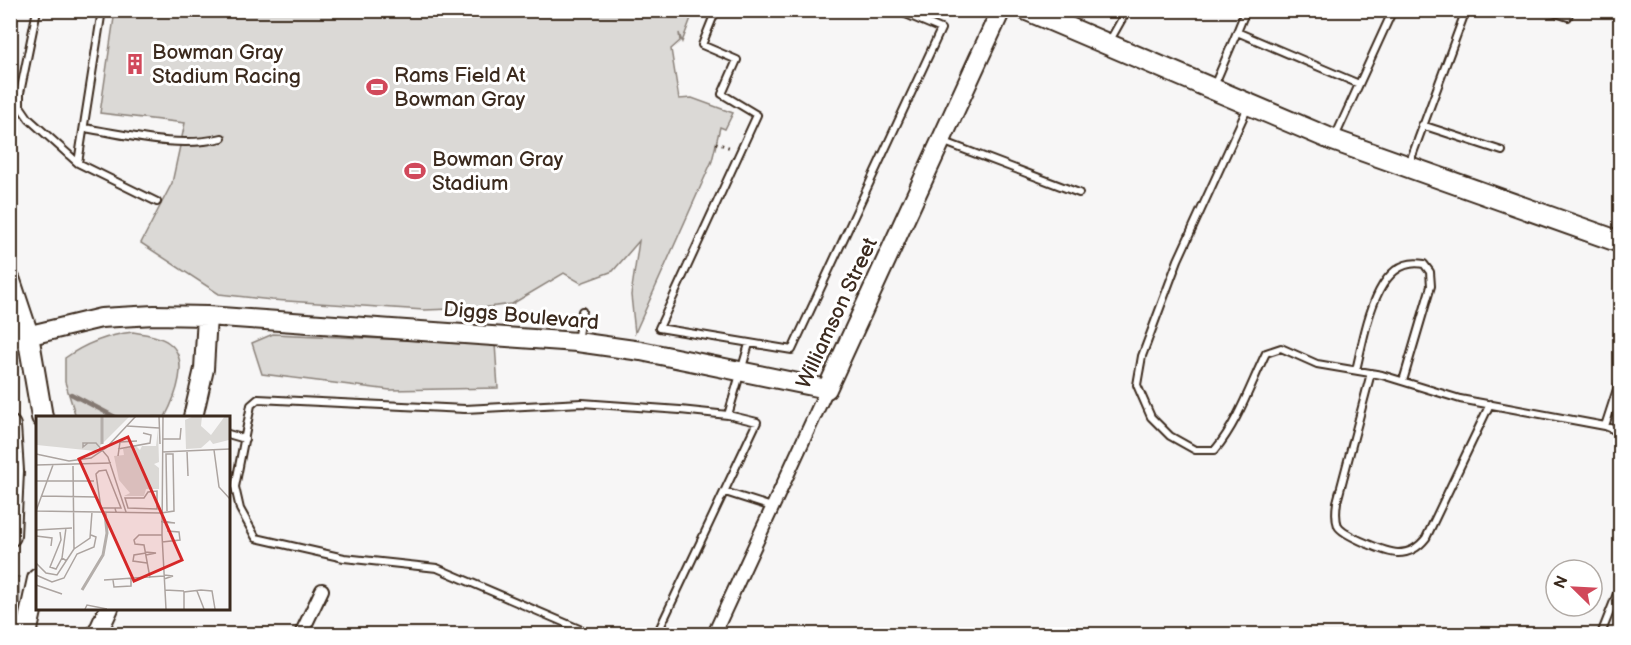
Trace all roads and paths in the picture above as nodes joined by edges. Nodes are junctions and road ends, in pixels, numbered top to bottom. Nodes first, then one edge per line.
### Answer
1 (37, 10) edge
2 (102, 10) edge
3 (716, 10) edge
4 (896, 10) edge
5 (1001, 10) edge
6 (1027, 10) edge
7 (1127, 10) edge
8 (1246, 10) edge
9 (1393, 10) edge
10 (1466, 10) edge
11 (1547, 10) edge
12 (1570, 10) edge
13 (1237, 32) junction
14 (1108, 45) junction
15 (1359, 84) junction
16 (1212, 91) junction
17 (1248, 106) junction
18 (1422, 125) junction
19 (84, 128) junction
20 (222, 138) dead end
21 (1333, 140) junction
22 (941, 141) junction
23 (716, 142) dead end
24 (1502, 151) dead end
25 (740, 152) junction
26 (78, 163) junction
27 (1407, 167) junction
28 (1078, 193) dead end
29 (157, 202) dead end
30 (1620, 242) edge
31 (10, 281) edge
32 (582, 311) dead end
33 (207, 316) junction
34 (19, 337) edge
35 (577, 342) junction
36 (749, 344) junction
37 (1356, 370) junction
38 (739, 371) junction
39 (1371, 373) junction
40 (1620, 380) edge
41 (1402, 381) junction
42 (827, 389) junction
43 (1490, 404) junction
44 (42, 416) edge
45 (193, 416) edge
46 (728, 416) junction
47 (10, 426) edge
48 (1605, 426) junction
49 (1620, 432) edge
50 (230, 435) edge
51 (245, 439) junction
52 (232, 487) edge
53 (725, 492) junction
54 (772, 507) junction
55 (10, 536) edge
56 (1620, 586) edge
57 (36, 588) edge
58 (322, 590) dead end
59 (110, 609) edge
60 (26, 634) edge
61 (97, 634) edge
62 (301, 634) edge
63 (591, 634) edge
64 (657, 634) edge
65 (714, 634) edge
66 (1601, 634) edge

1 - 26 lane
2 - 19 lane
3 - 25 lane
4 - 36 lane
5 - 22 street, Williamson Street
6 - 14 main road
7 - 14 lane
8 - 13 lane
9 - 15 lane
10 - 18 lane
11 - 12 lane
13 - 15 lane
13 - 16 lane
14 - 16 main road
15 - 21 lane
16 - 17 main road
17 - 21 main road
17 - 37 lane
18 - 24 lane
18 - 27 lane
19 - 20 lane
19 - 26 lane
21 - 27 main road
22 - 28 lane
22 - 42 street, Williamson Street
23 - 25 path
25 - 36 lane
26 - 29 lane
27 - 30 main road
31 - 34 main road
32 - 35 lane
33 - 34 street, Diggs Boulevard
33 - 35 street, Diggs Boulevard
33 - 45 street
34 - 44 main road
35 - 38 street, Diggs Boulevard
36 - 38 lane
37 - 39 lane
37 - 41 lane
38 - 42 street, Diggs Boulevard
38 - 46 lane
39 - 41 lane
39 - 43 lane
40 - 48 lane
41 - 43 lane
42 - 54 street, Williamson Street
43 - 48 lane
46 - 51 lane
46 - 53 lane
47 - 55 main road
48 - 49 lane
50 - 51 lane
51 - 52 lane
52 - 63 lane
53 - 54 lane
53 - 64 lane
54 - 65 street, Williamson Street
56 - 66 lane
57 - 60 main road
58 - 62 street
59 - 61 street

